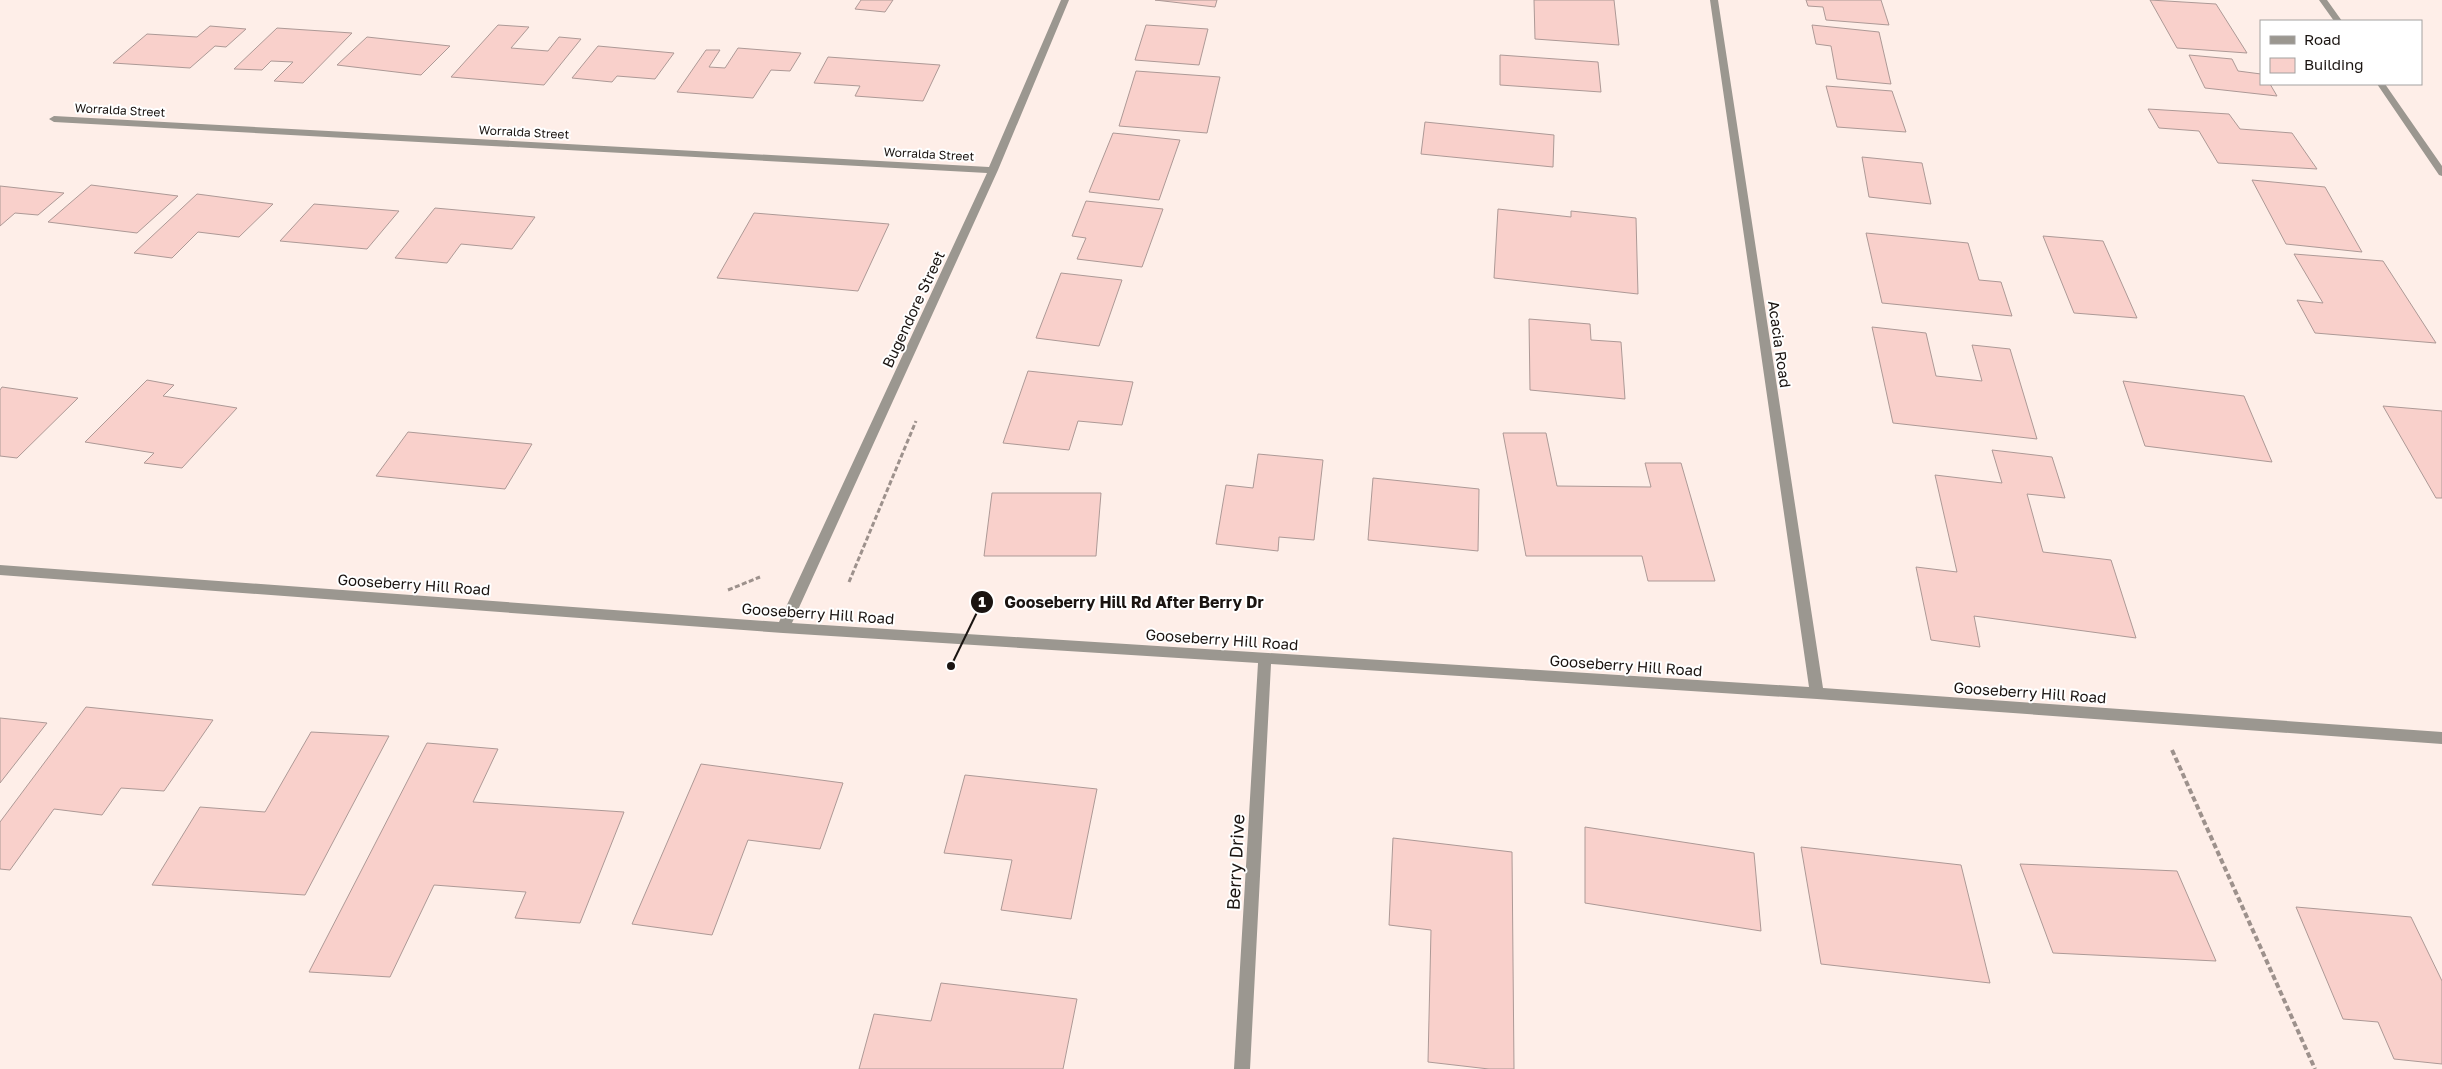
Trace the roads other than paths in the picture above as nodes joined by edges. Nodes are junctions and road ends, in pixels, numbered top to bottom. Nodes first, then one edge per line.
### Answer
1 (1065, 0) edge
2 (1714, 0) edge
3 (2323, 0) edge
4 (2337, 20) edge
5 (2382, 85) edge
6 (54, 119) dead end
7 (993, 170) junction
8 (2442, 172) edge
9 (0, 570) edge
10 (784, 628) junction
11 (1265, 658) junction
12 (1817, 694) junction
13 (2442, 738) edge
14 (1242, 1069) edge

1 - 7 street, Bugendore Street
2 - 12 street, Acacia Road
3 - 4 street
5 - 8 street
6 - 7 street, Worralda Street
7 - 10 street, Bugendore Street
9 - 10 street, Gooseberry Hill Road
10 - 11 street, Gooseberry Hill Road
11 - 12 street, Gooseberry Hill Road
11 - 14 street, Berry Drive
12 - 13 street, Gooseberry Hill Road

